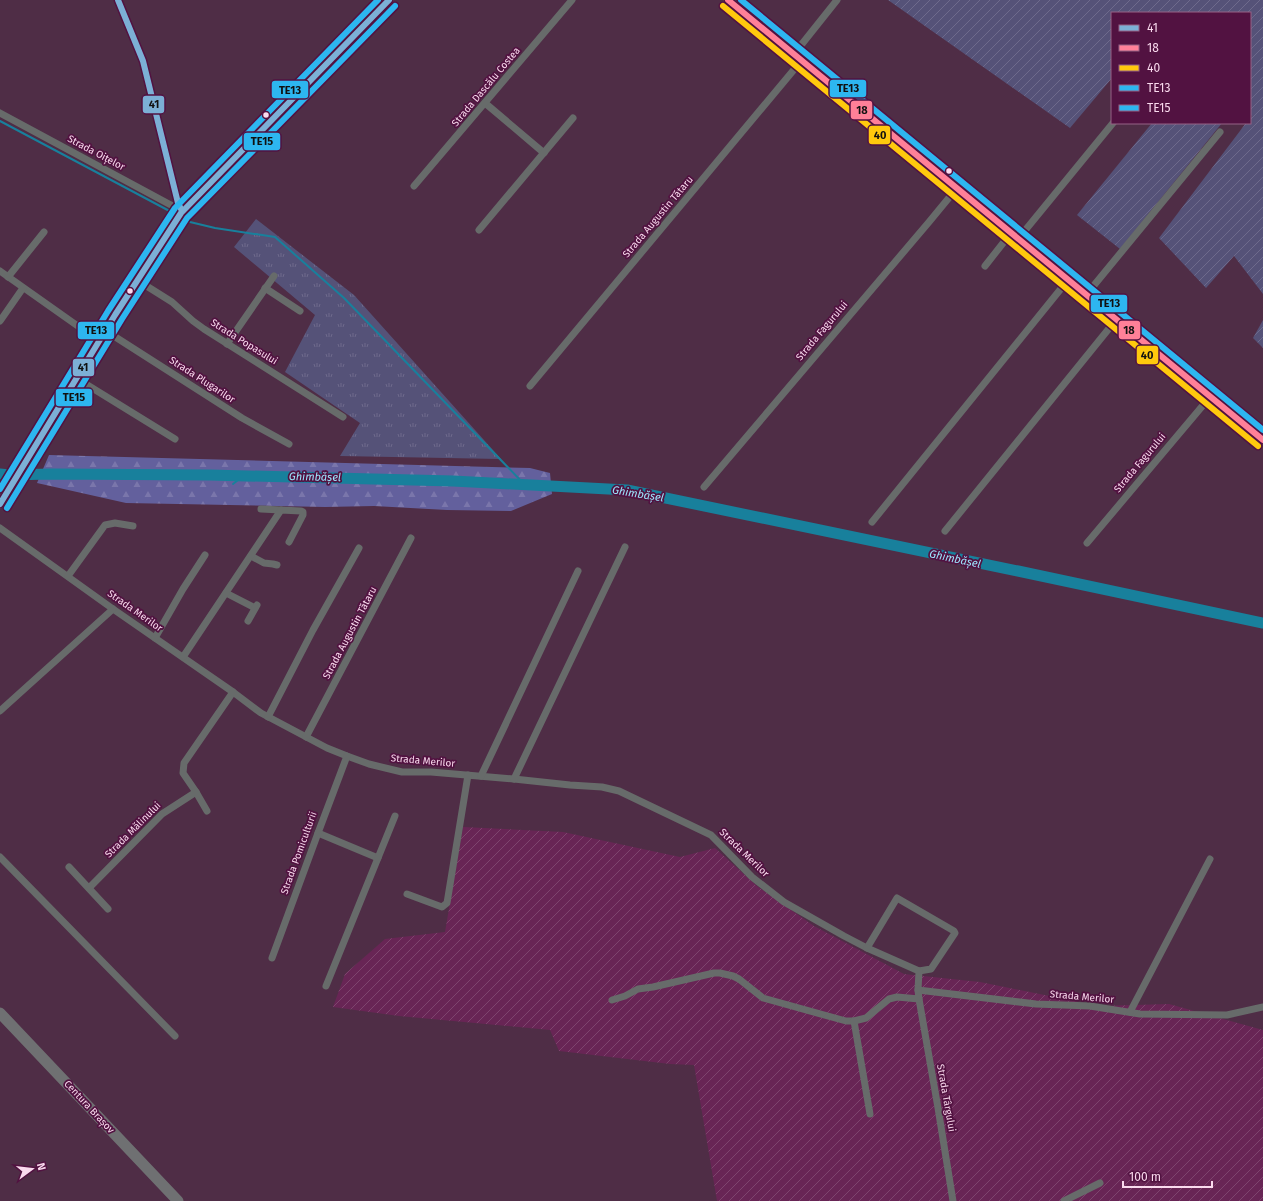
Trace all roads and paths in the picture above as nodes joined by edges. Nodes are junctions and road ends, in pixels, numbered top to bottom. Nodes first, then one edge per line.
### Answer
1 (118, 0) edge
2 (389, 0) edge
3 (572, 0) edge
4 (728, 0) edge
5 (837, 0) edge
6 (794, 54) junction
7 (802, 60) junction
8 (485, 103) junction
9 (0, 112) edge
10 (573, 118) dead end
11 (1112, 124) edge
12 (1220, 132) dead end
13 (544, 153) junction
14 (414, 186) dead end
15 (957, 188) junction
16 (182, 212) junction
17 (479, 230) dead end
18 (44, 232) dead end
19 (1015, 236) junction
20 (985, 266) dead end
21 (0, 272) edge
22 (274, 276) dead end
23 (8, 277) junction
24 (138, 280) junction
25 (1068, 280) junction
26 (23, 288) junction
27 (265, 288) junction
28 (1086, 295) junction
29 (300, 311) dead end
30 (1117, 320) junction
31 (0, 321) edge
32 (106, 331) junction
33 (99, 341) junction
34 (227, 344) junction
35 (76, 378) junction
36 (530, 386) dead end
37 (1210, 397) junction
38 (343, 417) dead end
39 (175, 440) dead end
40 (1263, 440) edge
41 (288, 444) dead end
42 (704, 487) dead end
43 (0, 504) edge
44 (261, 509) dead end
45 (281, 510) junction
46 (872, 522) dead end
47 (133, 526) dead end
48 (0, 528) edge
49 (945, 531) dead end
50 (411, 538) dead end
51 (289, 542) dead end
52 (1087, 543) dead end
53 (625, 547) dead end
54 (359, 548) dead end
55 (205, 555) dead end
56 (251, 556) junction
57 (277, 565) dead end
58 (578, 571) dead end
59 (68, 576) junction
60 (226, 593) junction
61 (113, 608) junction
62 (248, 621) dead end
63 (155, 638) junction
64 (183, 657) junction
65 (233, 692) junction
66 (0, 711) edge
67 (268, 717) junction
68 (306, 737) junction
69 (347, 756) junction
70 (468, 775) junction
71 (481, 776) junction
72 (514, 779) junction
73 (196, 792) junction
74 (207, 811) dead end
75 (395, 816) dead end
76 (318, 833) junction
77 (0, 856) edge
78 (378, 858) junction
79 (1210, 859) dead end
80 (69, 867) dead end
81 (89, 888) junction
82 (407, 894) dead end
83 (108, 909) dead end
84 (867, 948) junction
85 (272, 958) dead end
86 (919, 971) junction
87 (326, 986) dead end
88 (918, 990) junction
89 (919, 999) junction
90 (612, 1000) dead end
91 (1263, 1008) edge
92 (1130, 1012) junction
93 (0, 1013) edge
94 (854, 1021) junction
95 (0, 1024) edge
96 (176, 1036) dead end
97 (870, 1114) dead end
98 (1100, 1183) dead end
99 (168, 1201) edge
100 (178, 1201) edge
101 (953, 1201) edge
102 (1064, 1201) edge

1 - 16 street
2 - 16 street
3 - 8 street, Strada Dascălu Costea
4 - 6 street
5 - 6 street
6 - 7 street
7 - 15 street
7 - 36 street, Strada Augustin Tătaru
8 - 13 street
8 - 14 street, Strada Dascălu Costea
9 - 16 street, Strada Oițelor
10 - 13 street
11 - 19 street
12 - 28 street
13 - 17 street
15 - 19 street
15 - 42 street, Strada Fagurului
16 - 24 street
18 - 23 street
19 - 20 street
19 - 25 street
21 - 23 street
22 - 27 street
23 - 26 street
24 - 32 street
24 - 34 street, Strada Popasului
25 - 28 street
25 - 46 street
26 - 31 street
26 - 33 street
27 - 29 street
27 - 34 street
28 - 30 street
30 - 37 street
30 - 49 street
32 - 33 street
32 - 41 street, Strada Plugarilor
33 - 35 street
34 - 38 street, Strada Popasului
35 - 39 street
35 - 43 street
37 - 40 street
37 - 52 street, Strada Fagurului
44 - 45 street
45 - 51 street
45 - 56 street
47 - 59 street
48 - 59 street, Strada Merilor
50 - 68 street, Strada Augustin Tătaru
53 - 72 street
54 - 67 street
55 - 63 street
56 - 57 street
56 - 60 street
58 - 71 street
59 - 61 street, Strada Merilor
60 - 62 street
60 - 64 street
61 - 63 street, Strada Merilor
61 - 66 street
63 - 64 street, Strada Merilor
64 - 65 street, Strada Merilor
65 - 67 street, Strada Merilor
65 - 73 street
67 - 68 street, Strada Merilor
68 - 69 street, Strada Merilor
69 - 70 street, Strada Merilor
69 - 76 street, Strada Pomiculturii
70 - 71 street, Strada Merilor
70 - 82 street
71 - 72 street, Strada Merilor
72 - 84 street, Strada Merilor
73 - 74 street
73 - 81 street, Strada Mălinului
75 - 78 street
76 - 78 street
76 - 85 street, Strada Pomiculturii
77 - 96 street
78 - 87 street
79 - 92 street
80 - 81 street
81 - 83 street
84 - 86 street, Strada Merilor
84 - 86 street
86 - 88 street
88 - 89 street, Strada Târgului
88 - 92 street, Strada Merilor
89 - 94 street
89 - 101 street, Strada Târgului
90 - 94 street
91 - 92 street, Strada Merilor
93 - 100 highway, Centura Brașov
94 - 97 street
95 - 99 highway, Centura Brașov
98 - 102 street

